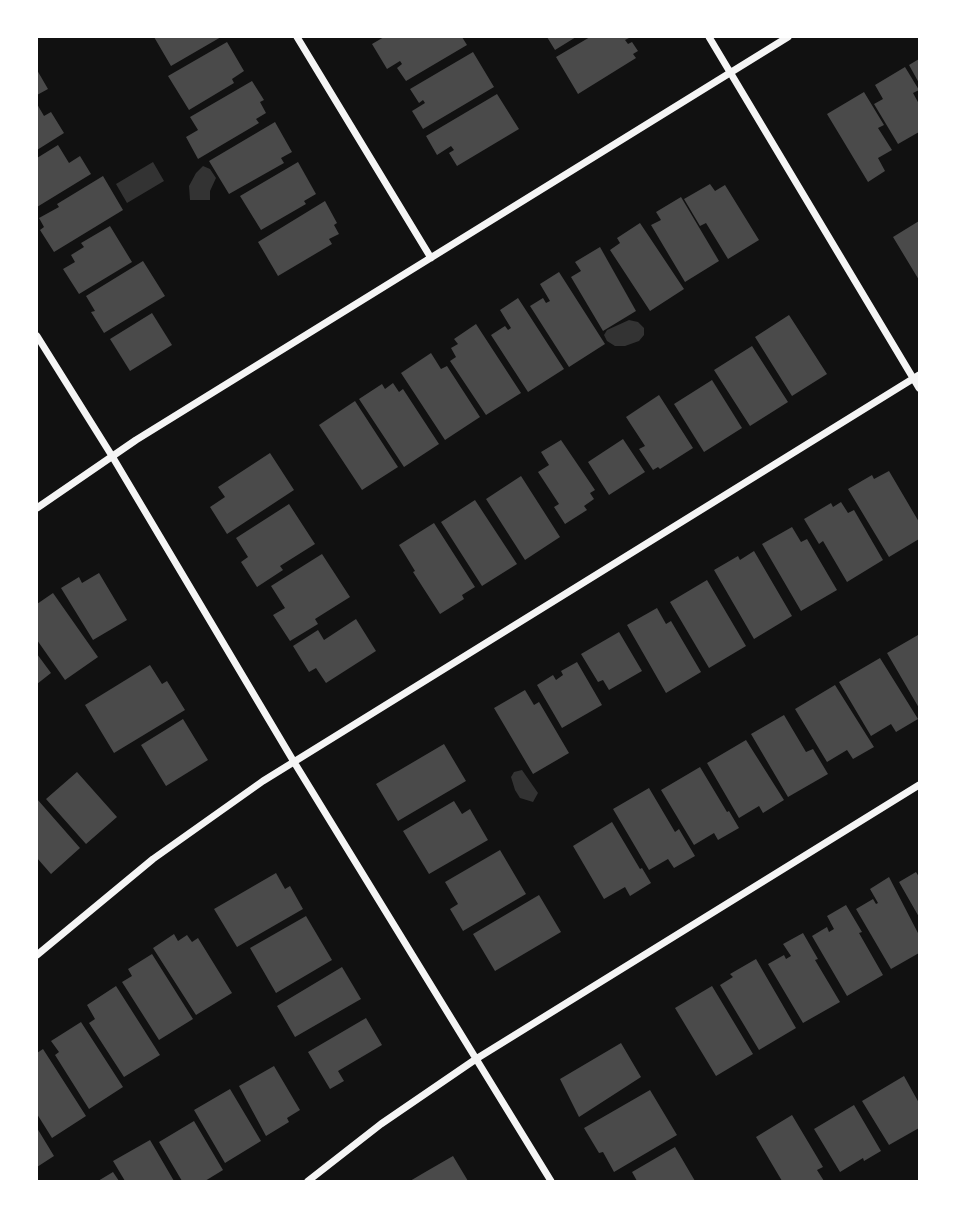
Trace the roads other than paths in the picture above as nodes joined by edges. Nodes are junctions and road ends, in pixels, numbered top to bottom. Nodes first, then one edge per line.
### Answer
1 (297, 37) edge
2 (709, 37) edge
3 (788, 37) edge
4 (730, 72) junction
5 (430, 258) junction
6 (37, 336) edge
7 (916, 377) edge
8 (919, 388) edge
9 (112, 456) junction
10 (37, 508) edge
11 (294, 762) junction
12 (919, 785) edge
13 (37, 955) edge
14 (476, 1059) junction
15 (308, 1181) edge
16 (551, 1181) edge

1 - 5 street
2 - 4 street
3 - 4 street
4 - 5 street
4 - 7 street
5 - 9 street
6 - 9 street
7 - 8 street
7 - 11 street
9 - 10 street
9 - 11 street
11 - 13 street
11 - 14 street
12 - 14 street
14 - 15 street
14 - 16 street

